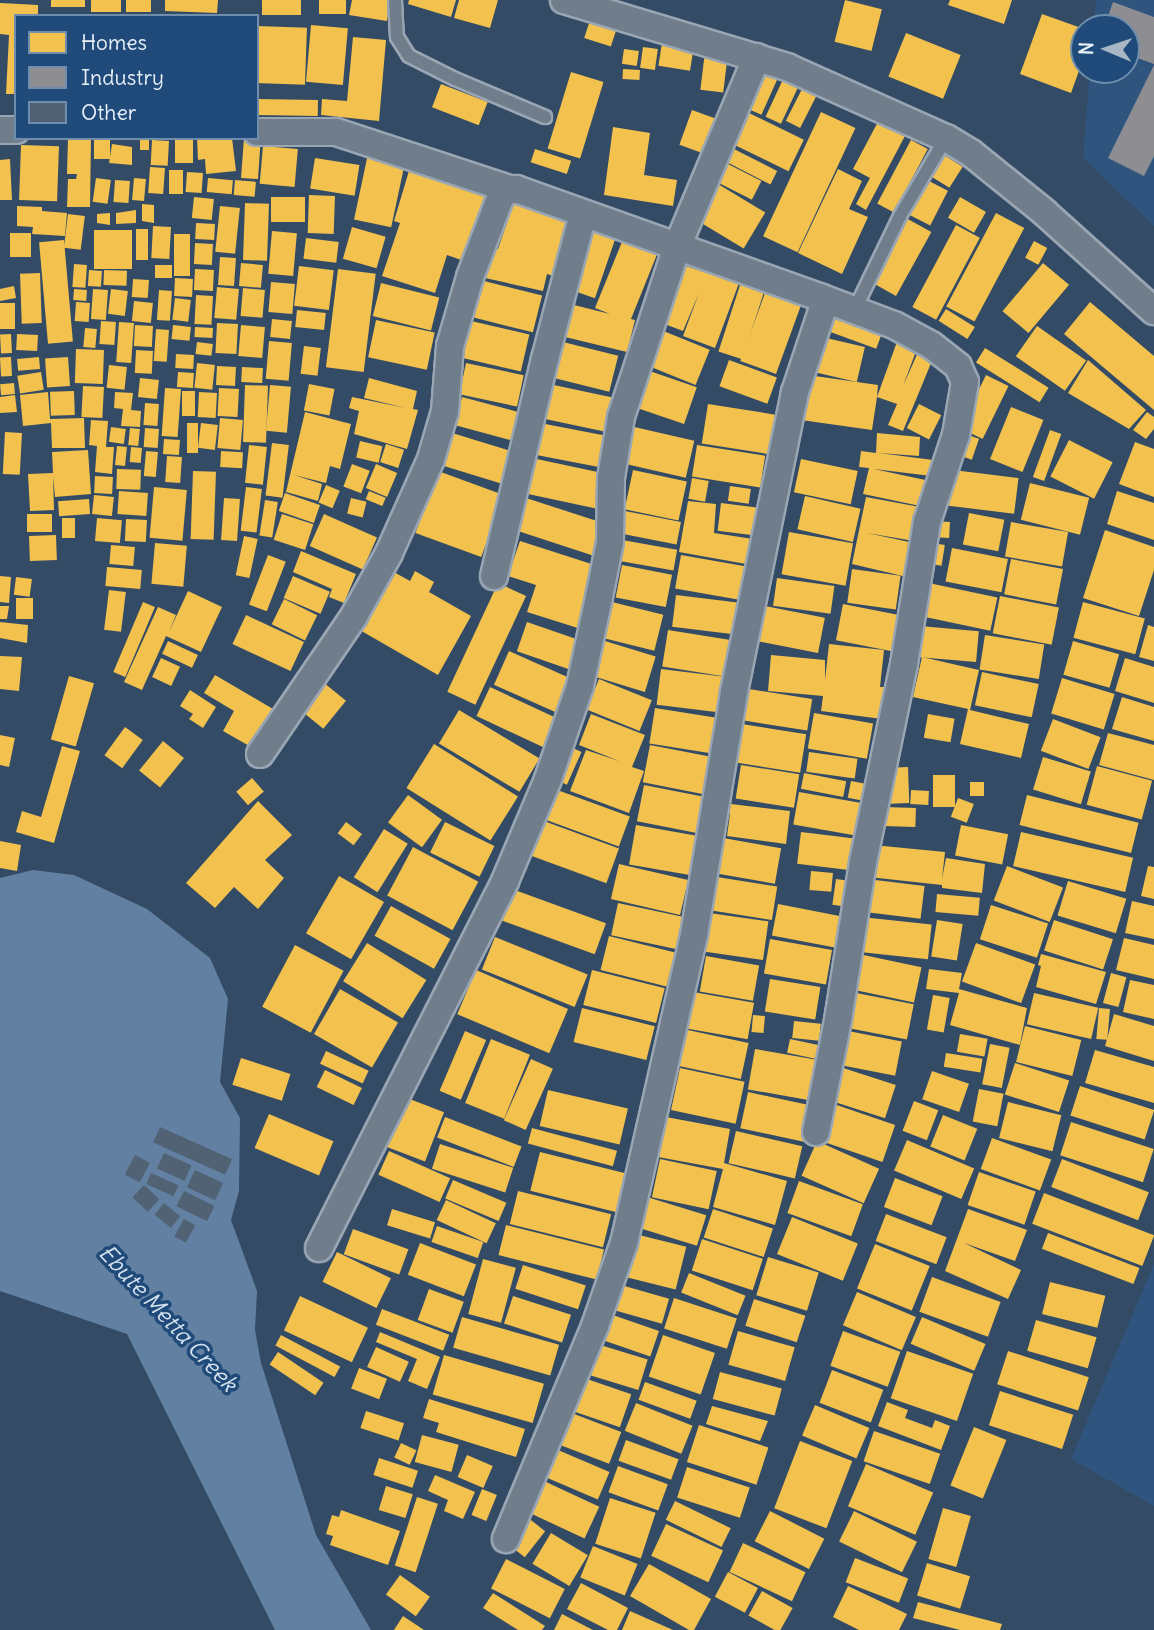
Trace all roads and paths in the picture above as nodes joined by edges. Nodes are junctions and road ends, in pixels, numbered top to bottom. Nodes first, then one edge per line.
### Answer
1 (395, 0) edge
2 (564, 0) edge
3 (757, 57) junction
4 (545, 117) dead end
5 (259, 132) edge
6 (946, 138) junction
7 (509, 189) junction
8 (583, 214) junction
9 (677, 247) junction
10 (822, 299) junction
11 (855, 309) junction
12 (1154, 311) edge
13 (494, 576) dead end
14 (260, 754) dead end
15 (816, 1132) dead end
16 (319, 1248) dead end
17 (506, 1539) dead end

1 - 4 lane
2 - 3 street
3 - 6 street
3 - 9 street
5 - 7 street
6 - 11 lane
6 - 12 street
7 - 8 street
7 - 14 street
8 - 9 street
8 - 13 street
9 - 10 street
9 - 16 street
10 - 11 street
10 - 17 street
11 - 15 street

